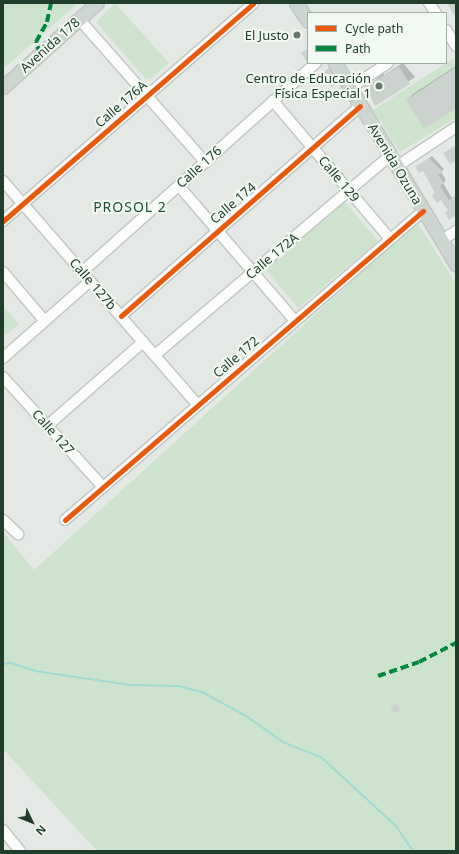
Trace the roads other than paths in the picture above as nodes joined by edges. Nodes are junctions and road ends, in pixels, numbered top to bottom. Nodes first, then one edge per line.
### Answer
1 (97, 3) edge
2 (254, 3) edge
3 (296, 3) edge
4 (429, 3) edge
5 (435, 12) edge
6 (79, 19) junction
7 (307, 20) edge
8 (447, 32) edge
9 (456, 46) edge
10 (315, 64) edge
11 (336, 64) edge
12 (386, 64) edge
13 (3, 86) edge
14 (350, 88) junction
15 (147, 96) junction
16 (273, 101) junction
17 (360, 106) junction
18 (456, 127) edge
19 (313, 148) junction
20 (205, 162) junction
21 (393, 162) junction
22 (3, 181) edge
23 (179, 186) junction
24 (349, 191) junction
25 (23, 204) junction
26 (423, 211) junction
27 (3, 221) edge
28 (218, 231) junction
29 (456, 232) edge
30 (390, 238) junction
31 (441, 240) junction
32 (456, 264) edge
33 (3, 272) edge
34 (82, 272) junction
35 (253, 272) junction
36 (90, 281) junction
37 (121, 316) junction
38 (44, 320) junction
39 (295, 321) junction
40 (143, 342) junction
41 (154, 355) junction
42 (3, 358) edge
43 (3, 378) edge
44 (198, 405) junction
45 (47, 426) junction
46 (103, 487) junction
47 (3, 520) edge
48 (65, 520) dead end
49 (18, 534) dead end
50 (3, 830) edge
51 (20, 851) edge

1 - 6 main road, Avenida 178
2 - 15 street, Calle 176A
3 - 7 main road
4 - 5 street
6 - 13 main road, Avenida 178
6 - 15 street
8 - 9 street
10 - 16 street, Calle 176
11 - 14 main road, Avenida Ozuna
12 - 14 street
14 - 17 main road, Avenida Ozuna
15 - 20 street
15 - 25 street, Calle 176A
16 - 19 street, Calle 129
16 - 20 street, Calle 176
17 - 19 street, Calle 174
17 - 21 main road, Avenida Ozuna
18 - 21 street, Calle 172A
19 - 24 street, Calle 129
19 - 28 street, Calle 174
20 - 23 street, Calle 176
21 - 24 street, Calle 172A
21 - 26 main road, Avenida Ozuna
22 - 25 street, Calle 127b
23 - 28 street
23 - 34 street, Calle 176
24 - 30 street, Calle 129
24 - 35 street, Calle 172A
25 - 27 street, Calle 176A
25 - 34 street, Calle 127b
26 - 30 street, Calle 172
26 - 31 main road, Avenida Ozuna
28 - 35 street
28 - 37 street, Calle 174
29 - 31 street
30 - 39 street, Calle 172
31 - 32 main road, Avenida Ozuna
33 - 38 street
34 - 36 street, Calle 127b
35 - 39 street
35 - 41 street, Calle 172A
36 - 37 street, Calle 127b
36 - 38 street
37 - 40 street, Calle 127b
38 - 42 street
39 - 44 street, Calle 172
40 - 41 street, Calle 127b
40 - 45 street
41 - 44 street, Calle 127b
43 - 45 street, Calle 127
44 - 46 street, Calle 172
45 - 46 street, Calle 127
46 - 48 street, Calle 172
47 - 49 street
50 - 51 street

